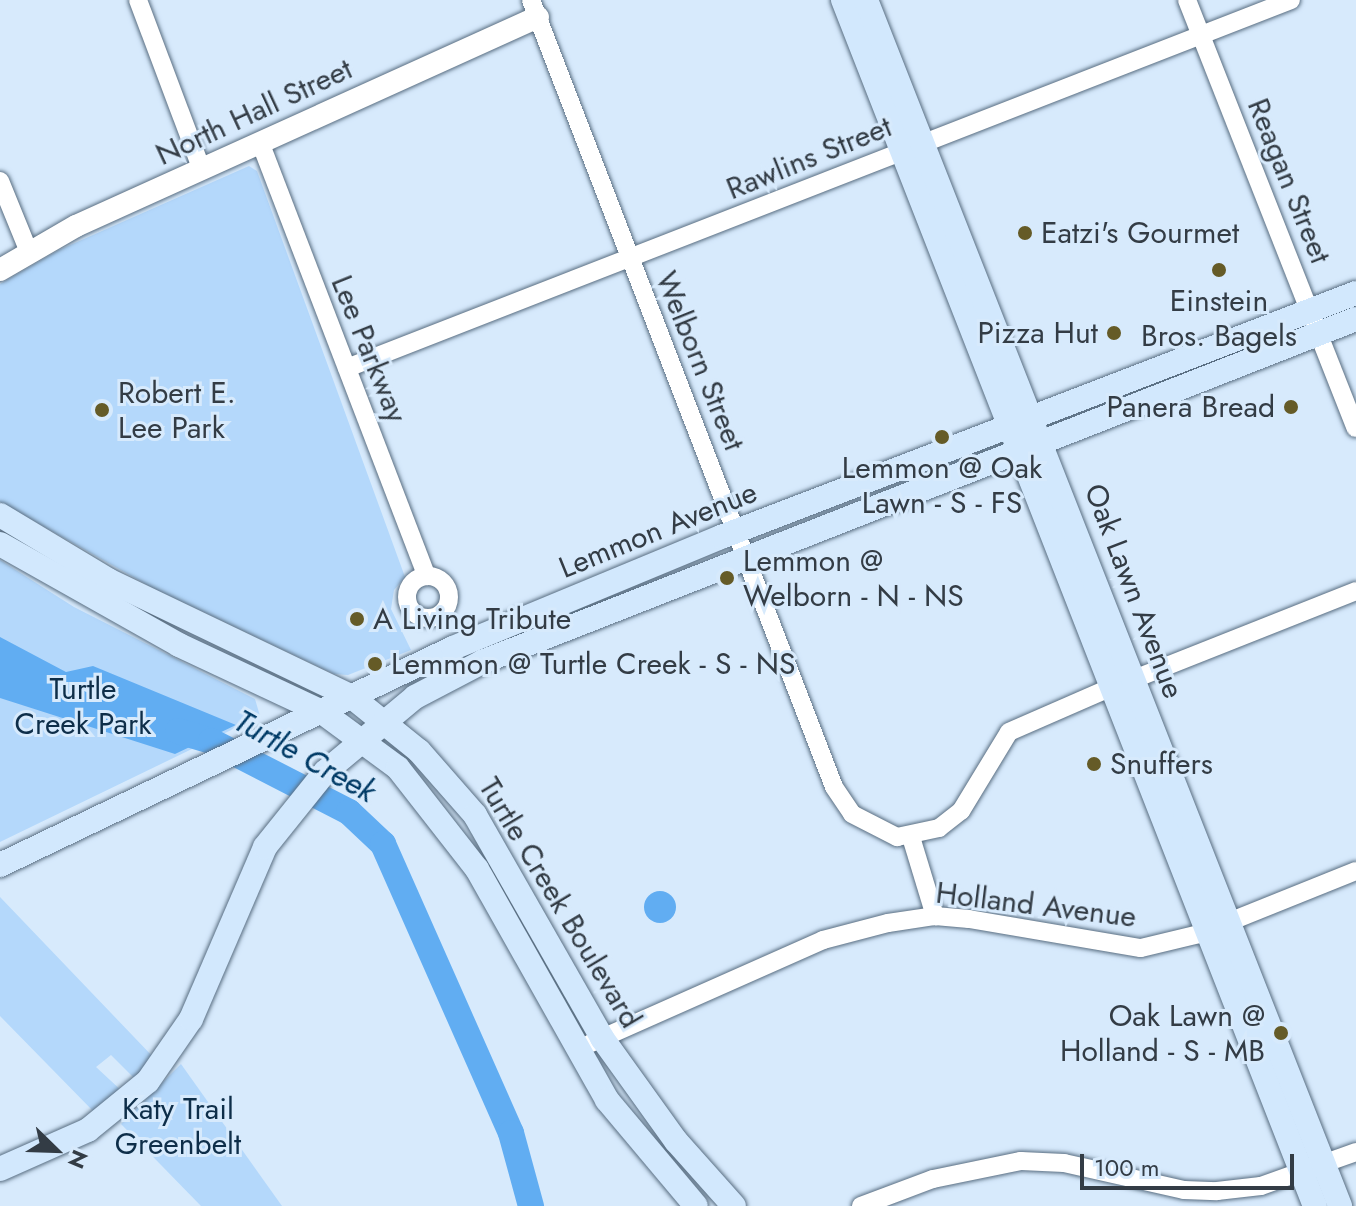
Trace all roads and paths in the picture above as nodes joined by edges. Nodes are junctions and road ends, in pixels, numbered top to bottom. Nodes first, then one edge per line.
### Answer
1 (138, 0) edge
2 (843, 0) edge
3 (866, 0) edge
4 (1187, 0) edge
5 (1291, 0) edge
6 (534, 8) edge
7 (1200, 35) junction
8 (260, 142) junction
9 (913, 147) junction
10 (202, 170) junction
11 (0, 181) edge
12 (29, 252) junction
13 (630, 258) junction
14 (0, 270) edge
15 (1356, 293) edge
16 (1356, 319) edge
17 (1315, 322) junction
18 (347, 368) junction
19 (1356, 428) edge
20 (1027, 433) junction
21 (0, 515) edge
22 (737, 532) junction
23 (0, 544) edge
24 (746, 558) junction
25 (427, 576) dead end
26 (1356, 591) edge
27 (1123, 683) junction
28 (271, 688) junction
29 (352, 697) junction
30 (322, 712) junction
31 (384, 720) junction
32 (273, 730) junction
33 (361, 738) junction
34 (911, 837) junction
35 (0, 865) edge
36 (1356, 871) edge
37 (519, 886) junction
38 (495, 901) junction
39 (935, 916) junction
40 (1218, 926) junction
41 (602, 1038) junction
42 (577, 1048) junction
43 (1356, 1152) edge
44 (0, 1169) edge
45 (1313, 1169) junction
46 (696, 1206) edge
47 (734, 1206) edge
48 (861, 1206) edge
49 (1315, 1206) edge
50 (1340, 1206) edge

1 - 10 street
2 - 9 main road, Oak Lawn Avenue
3 - 9 main road, Oak Lawn Avenue
4 - 7 street, Reagan Street
5 - 7 street, Rawlins Street
6 - 8 street, North Hall Street
6 - 13 street, Welborn Street
7 - 9 street, Rawlins Street
7 - 17 street, Reagan Street
8 - 10 street, North Hall Street
8 - 18 street, Lee Parkway
9 - 13 street, Rawlins Street
9 - 20 main road, Oak Lawn Avenue
10 - 12 street, North Hall Street
11 - 12 street
12 - 14 street, North Hall Street
13 - 18 street, Rawlins Street
13 - 22 street, Welborn Street
15 - 17 main road, Lemmon Avenue
16 - 17 main road, Lemmon Avenue
17 - 19 street, Reagan Street
17 - 20 main road, Lemmon Avenue
18 - 25 street, Lee Parkway
20 - 22 main road, Lemmon Avenue
20 - 24 main road, Lemmon Avenue
20 - 27 main road, Oak Lawn Avenue
21 - 29 main road, Turtle Creek Boulevard
22 - 24 street, Welborn Street
22 - 29 main road, Lemmon Avenue
23 - 28 main road, Turtle Creek Boulevard
24 - 31 main road, Lemmon Avenue
24 - 34 street, Welborn Street
26 - 27 street
27 - 34 street
27 - 40 main road, Oak Lawn Avenue
28 - 30 main road, Turtle Creek Boulevard
28 - 32 main road
29 - 30 main road, Lemmon Avenue
29 - 31 main road, Turtle Creek Boulevard
30 - 32 main road, Lemmon Avenue
30 - 33 main road, Turtle Creek Boulevard
31 - 33 main road, Lemmon Avenue
31 - 37 main road, Turtle Creek Boulevard
32 - 35 main road, Lemmon Avenue
33 - 38 main road, Turtle Creek Boulevard
33 - 44 main road, Lemmon Avenue
34 - 39 street
36 - 40 street, Holland Avenue
37 - 38 main road
37 - 41 main road, Turtle Creek Boulevard
38 - 42 main road, Turtle Creek Boulevard
39 - 40 street, Holland Avenue
39 - 41 street, Holland Avenue
40 - 45 main road, Oak Lawn Avenue
41 - 42 street, Holland Avenue
41 - 47 main road, Turtle Creek Boulevard
42 - 46 main road, Turtle Creek Boulevard
43 - 45 street
45 - 48 street
45 - 49 main road, Oak Lawn Avenue
45 - 50 main road, Oak Lawn Avenue

